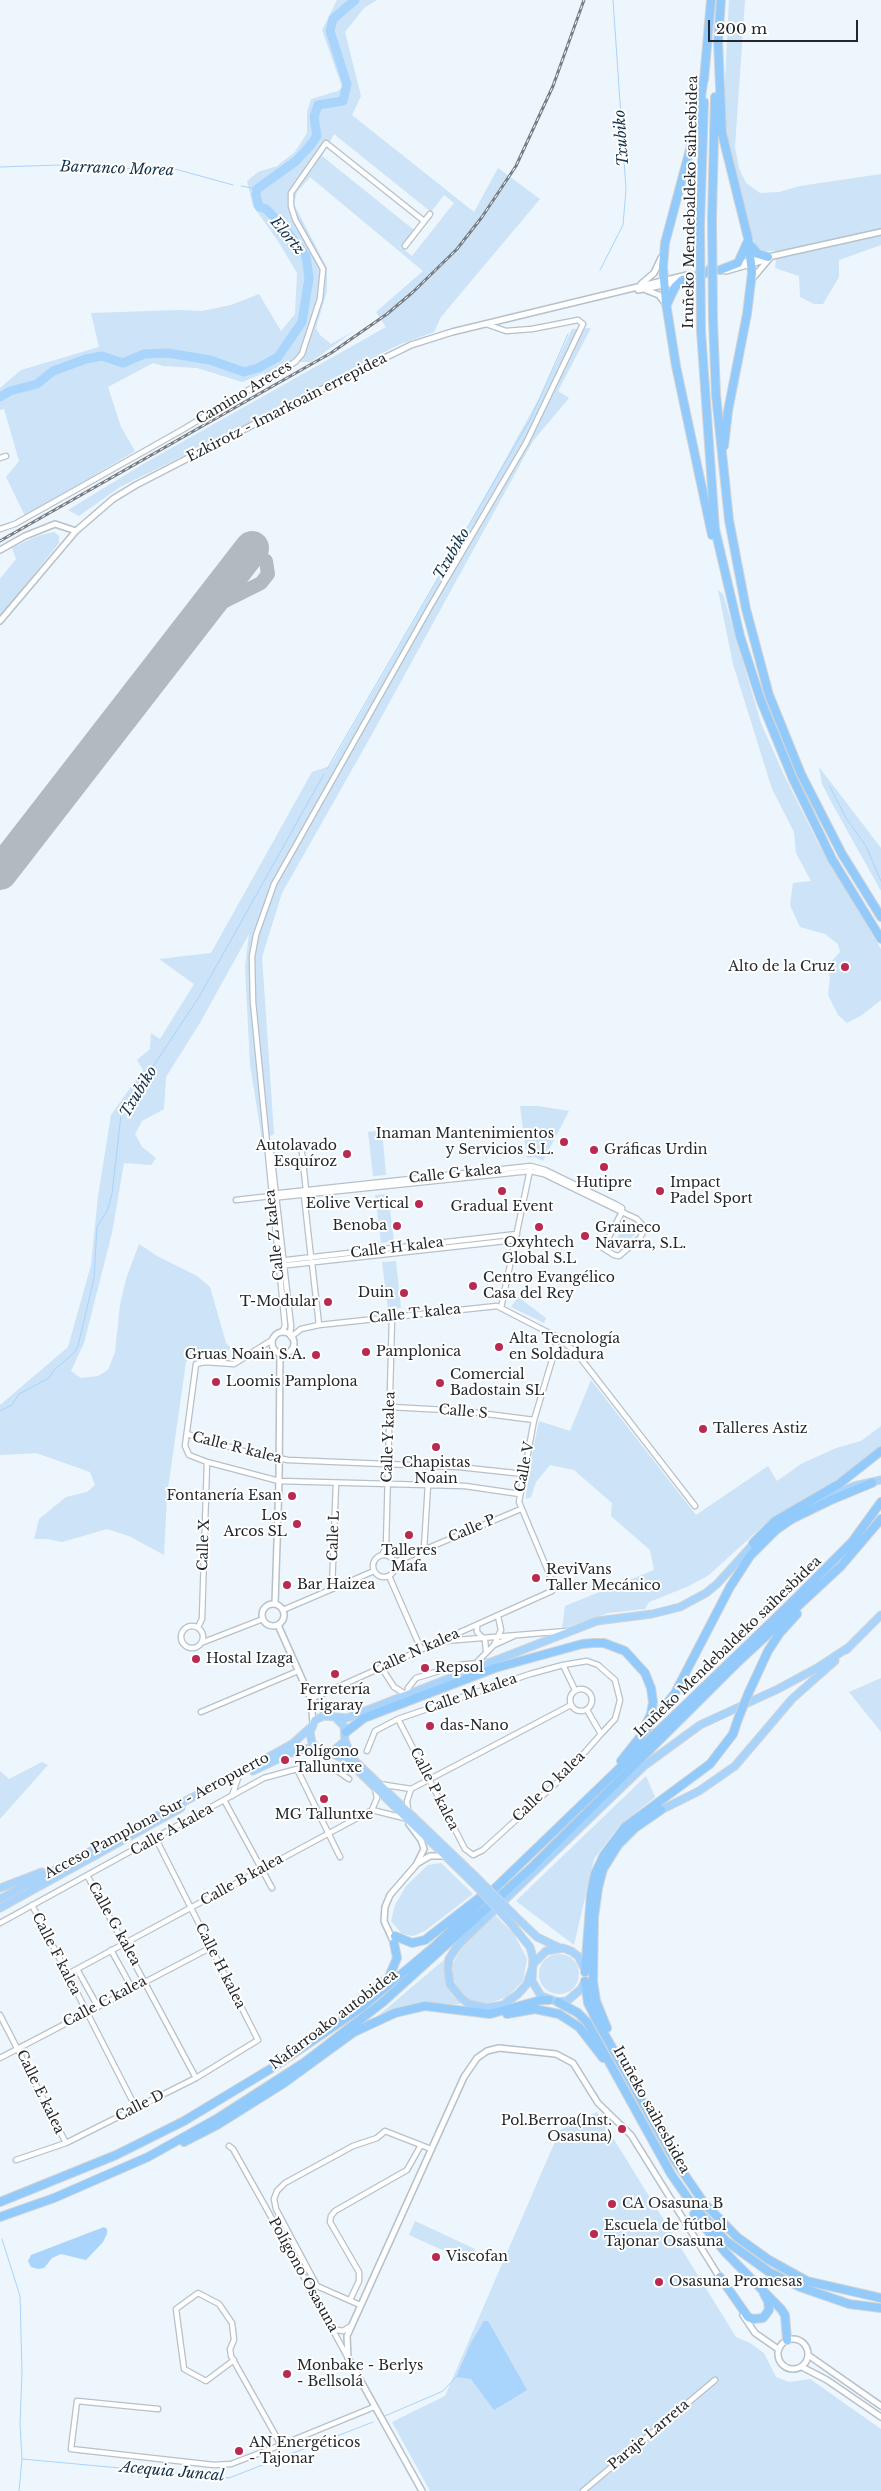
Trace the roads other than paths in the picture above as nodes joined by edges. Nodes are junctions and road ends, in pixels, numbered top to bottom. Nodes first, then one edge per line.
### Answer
1 (711, 0) edge
2 (721, 0) edge
3 (718, 40) junction
4 (704, 77) junction
5 (430, 214) dead end
6 (424, 222) junction
7 (881, 232) edge
8 (748, 242) junction
9 (405, 246) dead end
10 (665, 254) junction
11 (769, 258) junction
12 (751, 262) junction
13 (740, 265) junction
14 (715, 271) junction
15 (666, 282) junction
16 (678, 282) junction
17 (751, 286) junction
18 (637, 288) junction
19 (666, 306) junction
20 (486, 324) junction
21 (6, 456) dead end
22 (0, 458) edge
23 (722, 463) junction
24 (0, 529) edge
25 (76, 531) junction
26 (0, 550) edge
27 (0, 621) edge
28 (740, 636) junction
29 (881, 917) edge
30 (881, 939) edge
31 (301, 1144) dead end
32 (530, 1168) junction
33 (305, 1192) junction
34 (273, 1196) junction
35 (236, 1200) dead end
36 (622, 1212) junction
37 (517, 1234) junction
38 (515, 1240) junction
39 (311, 1260) junction
40 (281, 1263) junction
41 (500, 1308) junction
42 (392, 1317) junction
43 (318, 1325) junction
44 (282, 1332) junction
45 (290, 1336) junction
46 (555, 1336) junction
47 (272, 1340) junction
48 (280, 1353) junction
49 (391, 1407) junction
50 (534, 1420) junction
51 (187, 1434) junction
52 (881, 1451) edge
53 (280, 1459) junction
54 (207, 1462) junction
55 (389, 1463) junction
56 (524, 1474) junction
57 (881, 1480) edge
58 (279, 1481) junction
59 (336, 1483) junction
60 (872, 1483) junction
61 (388, 1484) junction
62 (428, 1484) junction
63 (520, 1494) junction
64 (881, 1502) edge
65 (695, 1506) dead end
66 (521, 1509) junction
67 (879, 1521) edge
68 (753, 1543) junction
69 (424, 1550) junction
70 (382, 1555) junction
71 (395, 1562) junction
72 (374, 1571) junction
73 (389, 1576) junction
74 (332, 1589) junction
75 (812, 1595) junction
76 (275, 1604) junction
77 (521, 1606) joint
78 (284, 1610) junction
79 (881, 1615) edge
80 (498, 1616) junction
81 (263, 1619) junction
82 (278, 1625) junction
83 (477, 1625) junction
84 (198, 1627) junction
85 (573, 1630) junction
86 (518, 1635) junction
87 (498, 1636) junction
88 (482, 1637) junction
89 (440, 1642) junction
90 (201, 1643) junction
91 (494, 1645) junction
92 (849, 1647) junction
93 (421, 1649) junction
94 (486, 1651) junction
95 (478, 1661) junction
96 (492, 1662) junction
97 (563, 1665) junction
98 (381, 1667) junction
99 (298, 1671) junction
100 (575, 1690) junction
101 (407, 1695) junction
102 (311, 1699) junction
103 (571, 1705) junction
104 (587, 1710) junction
105 (201, 1712) dead end
106 (333, 1717) junction
107 (398, 1720) junction
108 (312, 1725) junction
109 (346, 1732) junction
110 (601, 1734) junction
111 (345, 1741) junction
112 (634, 1746) junction
113 (315, 1747) junction
114 (368, 1751) dead end
115 (327, 1752) junction
116 (297, 1768) junction
117 (238, 1778) junction
118 (349, 1779) dead end
119 (430, 1781) junction
120 (377, 1786) junction
121 (411, 1789) junction
122 (611, 1795) junction
123 (232, 1796) junction
124 (224, 1800) junction
125 (583, 1803) junction
126 (658, 1808) junction
127 (372, 1810) junction
128 (589, 1810) junction
129 (407, 1816) junction
130 (327, 1833) junction
131 (156, 1839) junction
132 (473, 1855) joint
133 (81, 1856) junction
134 (446, 1856) junction
135 (340, 1857) dead end
136 (416, 1864) junction
137 (261, 1869) junction
138 (88, 1877) junction
139 (473, 1879) junction
140 (0, 1888) edge
141 (272, 1888) dead end
142 (496, 1888) junction
143 (0, 1899) edge
144 (32, 1905) junction
145 (0, 1908) edge
146 (190, 1908) junction
147 (511, 1917) junction
148 (0, 1923) edge
149 (124, 1942) junction
150 (395, 1942) junction
151 (210, 1948) junction
152 (563, 1948) junction
153 (111, 1950) junction
154 (77, 1969) junction
155 (532, 1972) junction
156 (586, 1972) junction
157 (66, 1975) junction
158 (145, 1981) junction
159 (585, 1981) junction
160 (132, 1988) junction
161 (549, 2000) junction
162 (558, 2002) junction
163 (98, 2007) junction
164 (442, 2008) junction
165 (87, 2012) junction
166 (0, 2015) edge
167 (349, 2015) junction
168 (258, 2040) joint
169 (19, 2048) junction
170 (0, 2058) edge
171 (196, 2078) junction
172 (635, 2089) junction
173 (136, 2108) junction
174 (640, 2117) junction
175 (652, 2139) junction
176 (66, 2143) junction
177 (421, 2145) junction
178 (229, 2146) dead end
179 (431, 2149) junction
180 (148, 2156) junction
181 (16, 2160) dead end
182 (0, 2202) edge
183 (0, 2217) edge
184 (720, 2277) junction
185 (753, 2281) junction
186 (881, 2298) edge
187 (350, 2300) junction
188 (360, 2305) junction
189 (881, 2308) edge
190 (351, 2326) junction
191 (332, 2329) junction
192 (787, 2340) junction
193 (778, 2349) junction
194 (808, 2356) junction
195 (348, 2358) junction
196 (234, 2360) junction
197 (802, 2367) junction
198 (715, 2380) dead end
199 (881, 2406) edge
200 (374, 2407) junction
201 (158, 2409) dead end
202 (881, 2416) edge
203 (281, 2445) junction
204 (422, 2491) edge
205 (583, 2491) edge

1 - 4 highway, Iruñeko Mendebaldeko saihesbidea
2 - 3 highway, Iruñeko Mendebaldeko saihesbidea
3 - 8 highway
3 - 23 highway, Iruñeko Mendebaldeko saihesbidea, bridge
4 - 10 highway
4 - 28 highway, Iruñeko Mendebaldeko saihesbidea, bridge
5 - 6 street
6 - 9 street
6 - 24 street, Camino Areces
7 - 11 street
8 - 11 highway
8 - 12 highway
8 - 13 highway
10 - 15 highway
10 - 18 street
11 - 12 street
11 - 17 street
12 - 13 street
12 - 17 highway
13 - 14 highway
13 - 17 street
14 - 15 street
14 - 16 highway
15 - 16 street
15 - 16 street
15 - 18 street
15 - 19 highway
16 - 19 highway
17 - 23 highway
18 - 19 street
18 - 20 street, Ezkirotz - Imarkoain errepidea
19 - 28 highway
20 - 25 street, Ezkirotz - Imarkoain errepidea
20 - 34 street, Calle Z kalea
21 - 22 street
23 - 29 highway, Iruñeko Mendebaldeko saihesbidea
25 - 26 street
25 - 27 street, Ezkirotz - Imarkoain errepidea
28 - 30 highway, Iruñeko Mendebaldeko saihesbidea
31 - 33 street
32 - 33 street, Calle G kalea
32 - 36 street, Calle G kalea
32 - 37 street
33 - 34 street, Calle G kalea
33 - 39 street
34 - 35 street, Calle G kalea
34 - 40 street, Calle Z kalea
36 - 36 street, Calle G kalea
37 - 38 street
37 - 39 street, Calle H kalea
38 - 39 street, Calle H kalea
38 - 41 street
39 - 40 street, Calle H kalea
39 - 43 street
40 - 44 street, Calle Z kalea
40 - 45 street, Calle Z kalea
41 - 42 street, Calle T kalea
41 - 46 street, Calle T kalea
42 - 43 street, Calle T kalea
42 - 49 street, Calle Y kalea
43 - 45 street, Calle T kalea
44 - 45 street
44 - 47 street
45 - 48 street
46 - 50 street, Calle V
46 - 65 street, Calle T kalea
47 - 48 street
47 - 51 street
48 - 53 street
49 - 50 street, Calle S
49 - 55 street, Calle Y kalea
50 - 56 street, Calle V
51 - 53 street, Calle R kalea
51 - 54 street, Calle R kalea
52 - 68 highway
53 - 55 street, Calle R kalea
53 - 58 street
54 - 58 street, Calle R kalea
54 - 84 street, Calle X
55 - 56 street, Calle R kalea
55 - 61 street, Calle Y kalea
56 - 63 street, Calle V
57 - 60 highway
58 - 59 street, Calle R kalea
58 - 76 street
59 - 61 street, Calle R kalea
59 - 74 street, Calle L
60 - 68 highway
60 - 112 highway
61 - 62 street, Calle R kalea
61 - 70 street, Calle Y kalea
62 - 63 street, Calle R kalea
62 - 69 street, Calle P
63 - 66 street, Calle V
64 - 125 highway, Iruñeko Mendebaldeko saihesbidea
66 - 69 street, Calle P
66 - 77 street, Calle V
67 - 75 highway, Iruñeko Mendebaldeko saihesbidea
68 - 85 highway
69 - 71 street, Calle P
70 - 71 street
70 - 72 street
71 - 73 street
72 - 73 street
72 - 74 street
73 - 93 street
74 - 78 street
75 - 126 highway, bridge
75 - 128 highway, Iruñeko Mendebaldeko saihesbidea
76 - 78 street
76 - 81 street
77 - 80 street, Calle N kalea
78 - 82 street
79 - 92 highway
80 - 83 street, Calle N kalea
80 - 87 street
81 - 82 street
81 - 90 street
82 - 99 street
83 - 88 street
83 - 89 street, Calle N kalea
84 - 90 street
84 - 90 street
85 - 86 street
85 - 96 highway
86 - 87 street
86 - 91 street
87 - 88 street
87 - 91 street
88 - 89 street
88 - 94 street
89 - 93 street, Calle N kalea
91 - 94 street
92 - 122 highway
92 - 126 highway
93 - 98 street, Calle N kalea
94 - 95 street
95 - 96 street
95 - 101 street
96 - 101 highway
97 - 100 street
97 - 107 street, Calle M kalea
97 - 110 street, Calle M kalea
98 - 101 street
98 - 102 street, Calle N kalea
99 - 102 street
99 - 105 street
100 - 103 street
100 - 104 street
101 - 106 highway
102 - 106 street
102 - 108 street
103 - 104 street
103 - 119 street
104 - 110 street
106 - 108 highway
106 - 109 highway
107 - 114 street, Calle M kalea
107 - 119 street, Calle P kalea
108 - 113 highway
108 - 133 highway, Acceso Pamplona Sur - Aeropuerto
109 - 111 highway
109 - 112 highway
110 - 132 street, Calle O kalea
111 - 115 highway
111 - 120 highway
112 - 125 highway
113 - 115 highway
113 - 117 highway, Acceso Pamplona Sur - Aeropuerto
115 - 120 highway
116 - 118 street, Calle A kalea
116 - 123 street, Calle A kalea
116 - 130 street
117 - 123 street
117 - 145 highway, Acceso Pamplona Sur - Aeropuerto
119 - 121 street
119 - 132 street, Calle P kalea
120 - 121 street
120 - 127 street
120 - 129 highway
121 - 129 street
122 - 128 highway
122 - 155 highway
123 - 124 street, Calle A kalea
124 - 131 street, Calle A kalea
124 - 137 street
125 - 142 highway, Nafarroako autobidea
126 - 156 highway
126 - 172 highway
127 - 129 street
127 - 130 street, Calle B kalea
128 - 180 highway, Nafarroako autobidea
129 - 134 highway
129 - 136 street
129 - 139 highway
130 - 135 street
130 - 137 street, Calle B kalea
131 - 138 street, Calle A kalea
131 - 146 street, Calle H kalea
133 - 140 highway
133 - 143 highway, Acceso Pamplona Sur - Aeropuerto
134 - 136 street
134 - 139 highway
136 - 150 street
137 - 141 street
137 - 146 street, Calle B kalea
138 - 144 street, Calle A kalea
138 - 149 street, Calle G kalea
139 - 147 highway, bridge
142 - 150 highway
142 - 167 highway, Nafarroako autobidea
144 - 148 street, Calle A kalea
144 - 157 street, Calle F kalea
146 - 149 street, Calle B kalea
146 - 151 street, Calle H kalea
147 - 152 highway
147 - 155 highway
149 - 153 street, Calle B kalea
149 - 158 street, Calle G kalea
150 - 167 highway
151 - 158 street, Calle C kalea
151 - 168 street, Calle H kalea
152 - 155 highway
152 - 156 highway
153 - 154 street, Calle B kalea
153 - 160 street
154 - 157 street, Calle B kalea
154 - 163 street
155 - 161 highway
156 - 159 highway
157 - 165 street, Calle F kalea
158 - 160 street, Calle C kalea
158 - 171 street, Calle G kalea
159 - 162 highway
159 - 172 highway, Iruñeko saihesbidea
160 - 163 street, Calle C kalea
161 - 162 highway
161 - 164 highway
162 - 174 highway, Iruñeko saihesbidea
163 - 165 street, Calle C kalea
164 - 174 highway
164 - 180 highway
165 - 169 street, Calle C kalea
165 - 173 street, Calle F kalea
166 - 169 street, Calle E kalea
167 - 182 highway, Nafarroako autobidea
168 - 171 street, Calle D
169 - 170 street, Calle C kalea
169 - 176 street, Calle E kalea
171 - 173 street, Calle D
172 - 186 highway, Iruñeko saihesbidea
173 - 176 street, Calle D
174 - 175 highway, Iruñeko saihesbidea
175 - 185 highway
175 - 189 highway, Iruñeko saihesbidea
176 - 181 street, Calle D
177 - 179 street
177 - 187 street
177 - 187 street
178 - 191 street, Polígono Osasuna
179 - 184 street
179 - 188 street
180 - 183 highway, Nafarroako autobidea
184 - 185 highway
184 - 193 street
185 - 192 highway
187 - 188 street
188 - 190 street
190 - 191 street
190 - 195 street
191 - 195 street, Polígono Osasuna
192 - 193 street
192 - 194 street
193 - 197 street
194 - 197 street
194 - 199 street
195 - 200 street, Polígono Osasuna
196 - 196 street
196 - 203 street
197 - 202 street
198 - 205 street, Paraje Larreta
200 - 203 street
200 - 204 street, Polígono Osasuna
201 - 203 street

